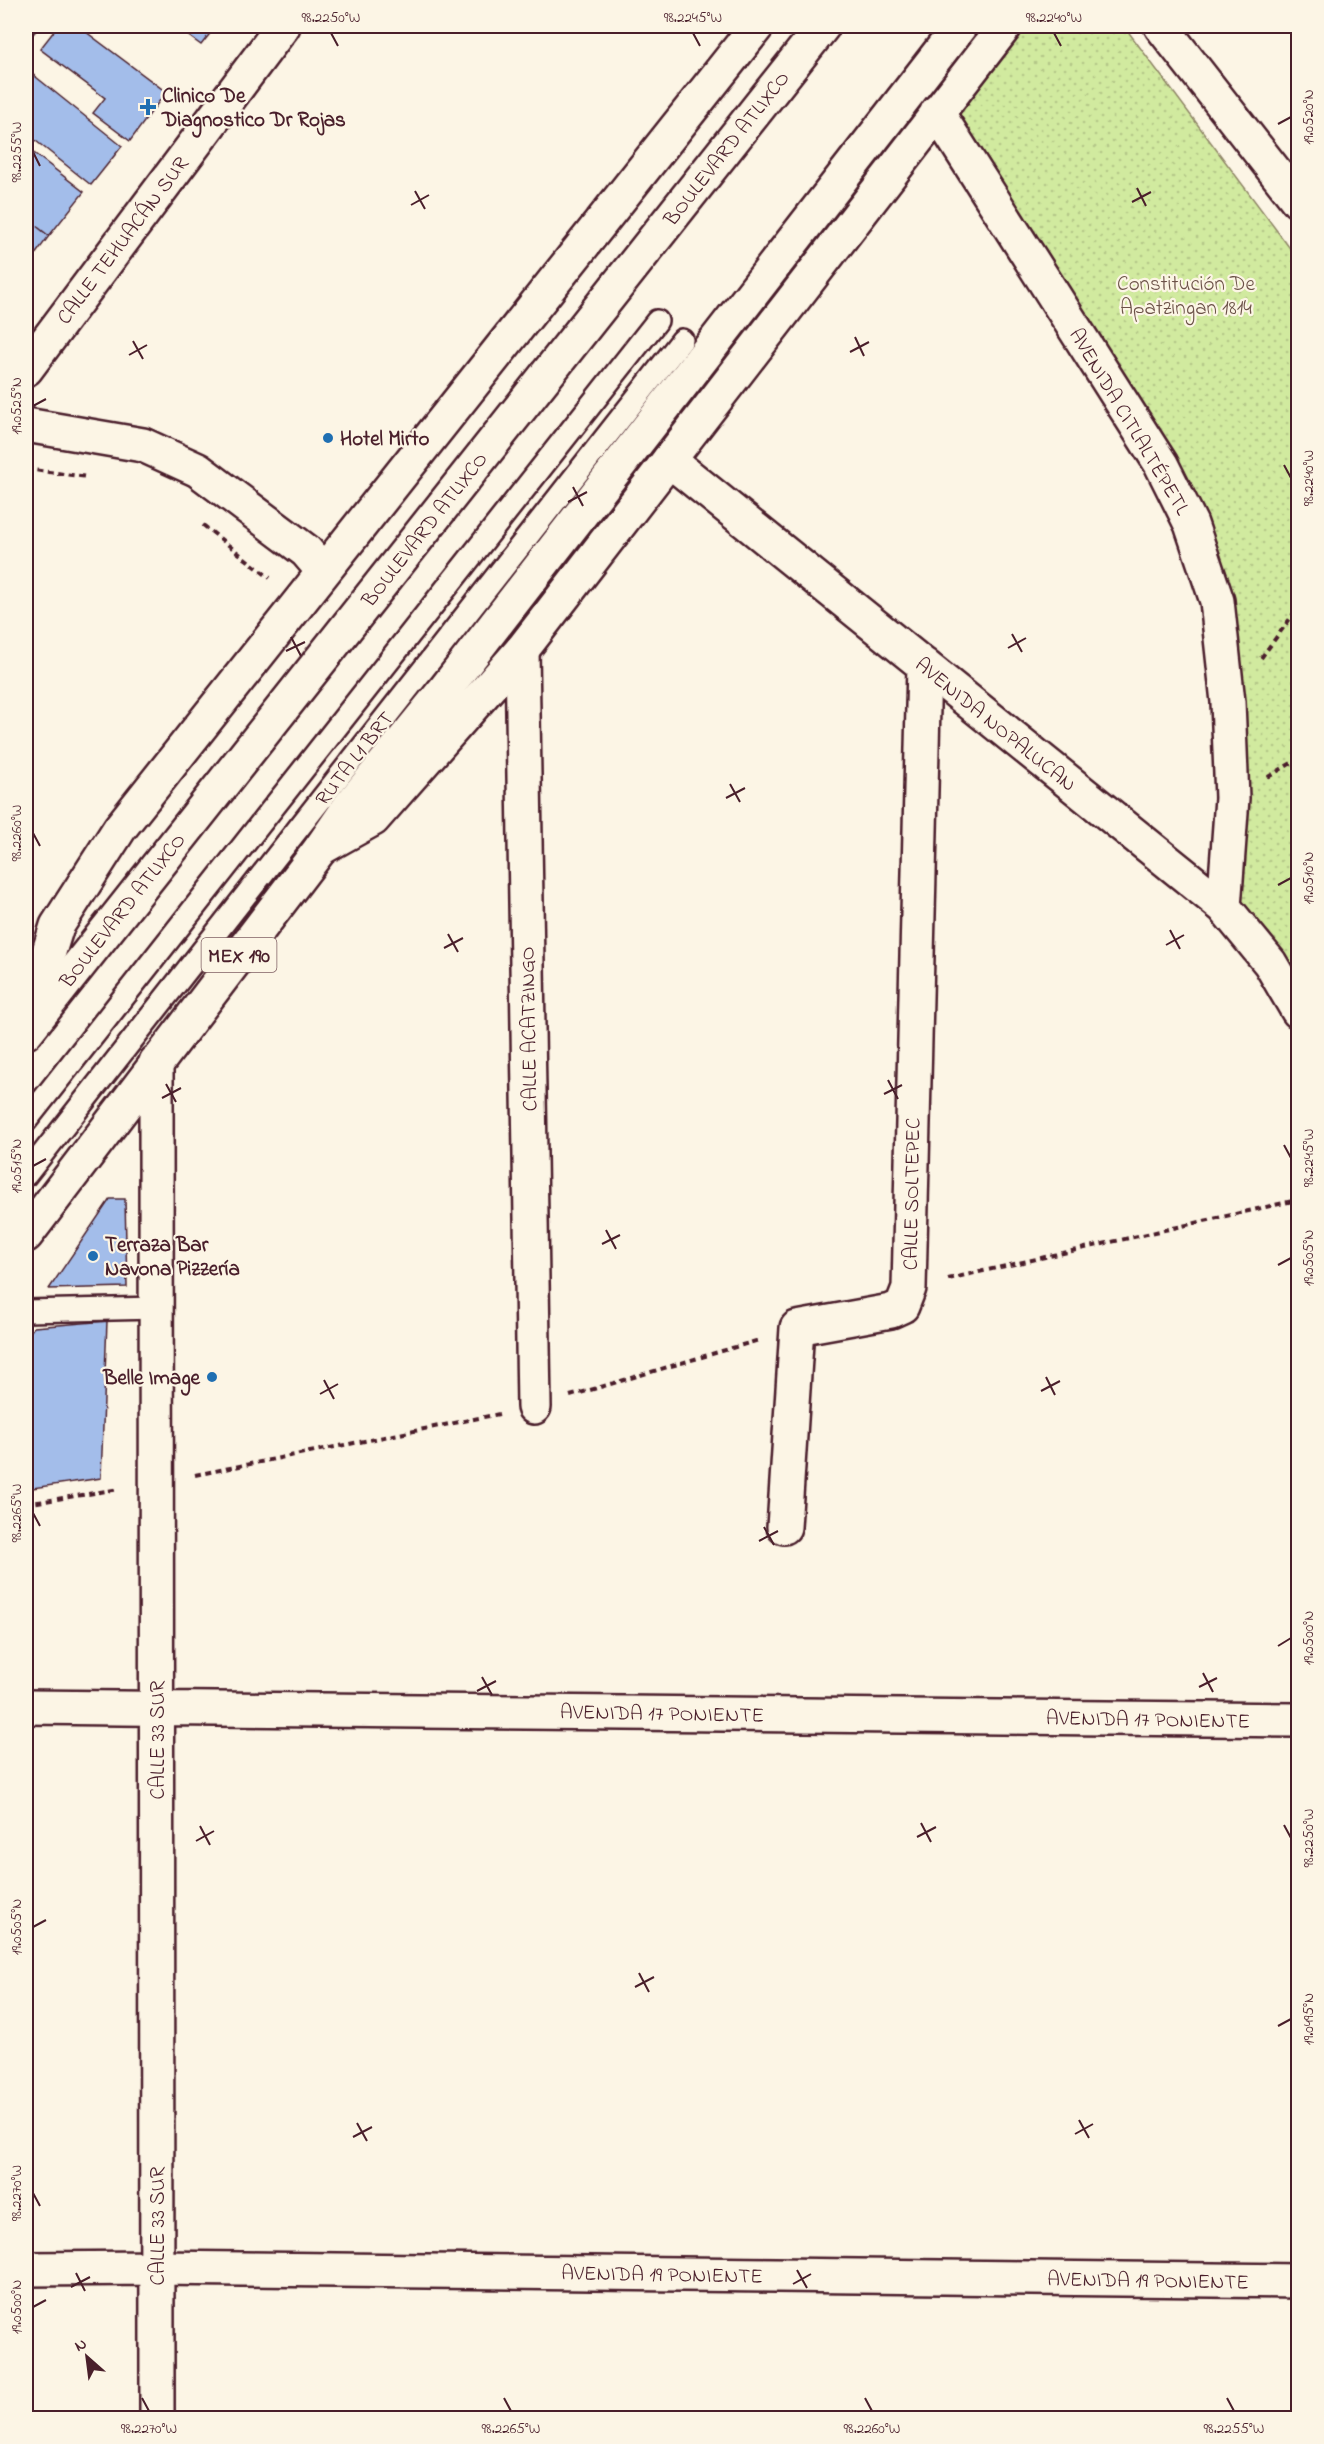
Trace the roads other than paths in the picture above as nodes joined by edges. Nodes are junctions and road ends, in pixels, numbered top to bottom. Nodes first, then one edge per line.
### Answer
1 (283, 26) edge
2 (757, 26) edge
3 (823, 26) edge
4 (960, 26) edge
5 (1005, 26) edge
6 (1161, 26) edge
7 (937, 112) junction
8 (1299, 201) edge
9 (657, 321) dead end
10 (682, 340) dead end
11 (26, 369) edge
12 (26, 425) edge
13 (669, 460) junction
14 (324, 571) junction
15 (522, 650) junction
16 (924, 665) junction
17 (321, 848) junction
18 (1224, 907) junction
19 (1299, 1011) edge
20 (26, 1025) edge
21 (26, 1032) edge
22 (156, 1062) junction
23 (26, 1121) edge
24 (26, 1175) edge
25 (26, 1235) edge
26 (157, 1308) junction
27 (26, 1311) edge
28 (534, 1407) road end
29 (784, 1527) dead end
30 (26, 1707) edge
31 (157, 1708) junction
32 (1299, 1720) edge
33 (157, 2268) junction
34 (26, 2269) edge
35 (1299, 2282) edge
36 (157, 2418) edge

1 - 11 street, CALLE TEHUACÁN SUR
2 - 14 street, BOULEVARD ATLIXCO
3 - 21 street, BOULEVARD ATLIXCO
4 - 17 street
5 - 7 street, MEX 190
6 - 8 street
7 - 13 street, MEX 190
7 - 18 street, AVENIDA CITLALTÉPETL
9 - 23 lane, RUTA L1 BRT
10 - 24 lane, RUTA L1 BRT
12 - 14 street
13 - 15 street, MEX 190
13 - 16 street, AVENIDA NOPALUCAN
14 - 20 street, BOULEVARD ATLIXCO
15 - 17 street, MEX 190
15 - 28 street, CALLE ACATZINGO
16 - 18 street, AVENIDA NOPALUCAN
16 - 29 street, CALLE SOLTEPEC
17 - 22 street, MEX 190
18 - 19 street, AVENIDA NOPALUCAN
22 - 25 street, MEX 190
22 - 26 street, CALLE 33 SUR
26 - 27 lane
26 - 31 street, CALLE 33 SUR
30 - 31 street, AVENIDA 17 PONIENTE
31 - 32 street, AVENIDA 17 PONIENTE
31 - 33 street, CALLE 33 SUR
33 - 34 street, AVENIDA 19 PONIENTE
33 - 35 street, AVENIDA 19 PONIENTE
33 - 36 street, CALLE 33 SUR

